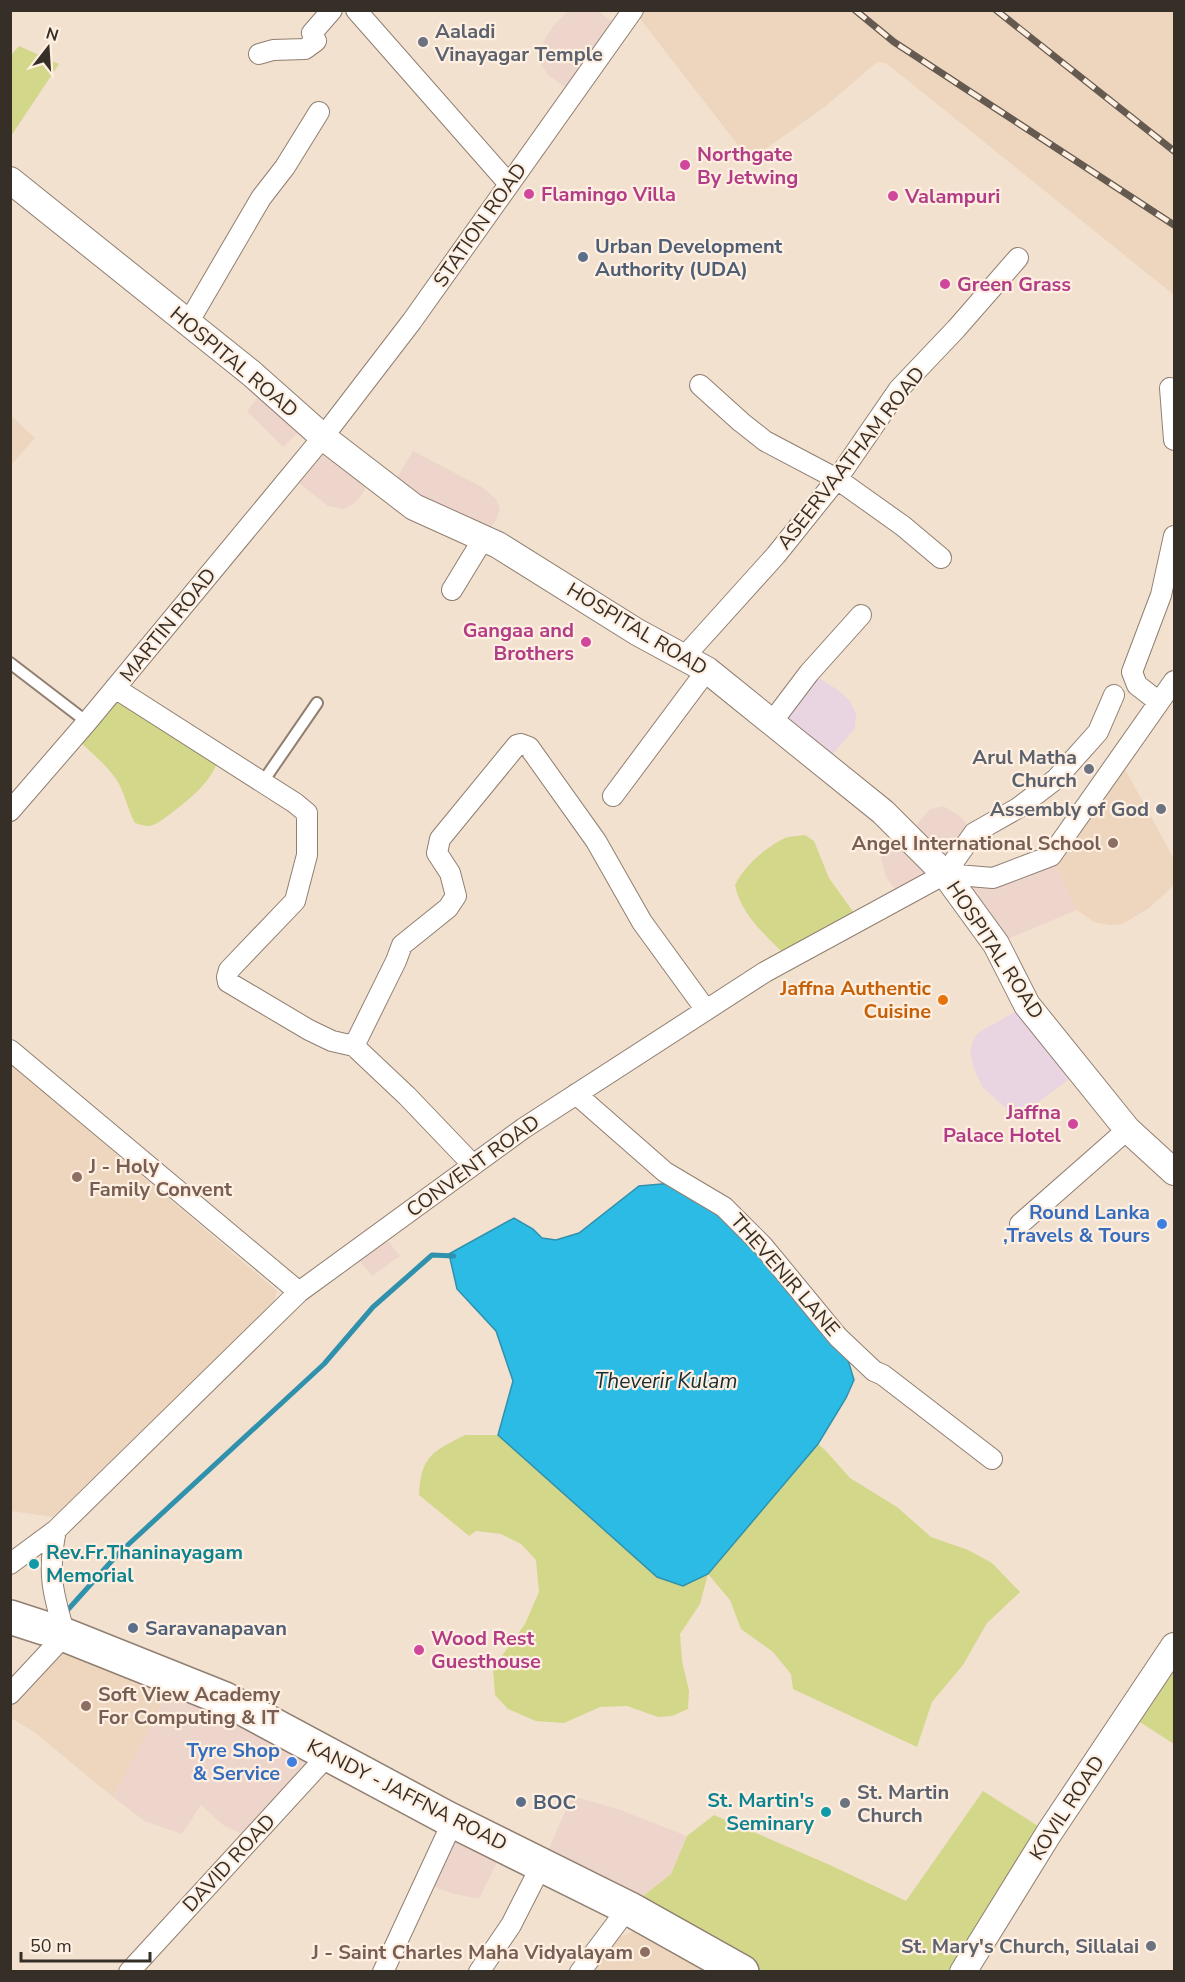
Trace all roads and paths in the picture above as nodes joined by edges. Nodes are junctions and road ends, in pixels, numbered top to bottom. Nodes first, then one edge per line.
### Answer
1 (332, 10) edge
2 (356, 10) edge
3 (632, 11) edge
4 (259, 54) dead end
5 (319, 112) dead end
6 (10, 180) edge
7 (509, 184) junction
8 (1018, 258) dead end
9 (188, 323) junction
10 (700, 385) dead end
11 (1170, 388) dead end
12 (322, 437) junction
13 (1174, 440) edge
14 (837, 479) junction
15 (1174, 536) edge
16 (483, 539) junction
17 (941, 558) dead end
18 (452, 590) dead end
19 (861, 615) dead end
20 (684, 657) junction
21 (10, 663) edge
22 (707, 670) junction
23 (1174, 681) edge
24 (115, 688) junction
25 (1114, 695) dead end
26 (1159, 702) junction
27 (317, 703) dead end
28 (87, 722) junction
29 (772, 722) junction
30 (262, 783) junction
31 (613, 796) dead end
32 (10, 811) edge
33 (945, 873) junction
34 (706, 1010) junction
35 (354, 1046) junction
36 (10, 1050) edge
37 (576, 1094) junction
38 (1128, 1129) junction
39 (473, 1165) junction
40 (1174, 1172) edge
41 (1020, 1224) dead end
42 (299, 1292) junction
43 (992, 1459) dead end
44 (56, 1530) junction
45 (10, 1564) edge
46 (10, 1617) edge
47 (55, 1631) junction
48 (1173, 1651) edge
49 (10, 1694) edge
50 (328, 1755) junction
51 (453, 1821) junction
52 (542, 1864) junction
53 (628, 1908) junction
54 (732, 1969) edge
55 (129, 1971) edge
56 (383, 1971) edge
57 (479, 1971) edge
58 (580, 1971) edge
59 (963, 1971) edge

1 - 4 street
2 - 7 street
3 - 7 street, STATION ROAD
5 - 9 street
6 - 9 street, HOSPITAL ROAD
7 - 12 street, STATION ROAD
8 - 14 street, ASEERVAATHAM ROAD
9 - 12 street, HOSPITAL ROAD
10 - 14 street
11 - 13 street
12 - 16 street, HOSPITAL ROAD
12 - 24 street, MARTIN ROAD
14 - 17 street
14 - 20 street, ASEERVAATHAM ROAD
15 - 26 street
16 - 18 street
16 - 20 street, HOSPITAL ROAD
19 - 29 street
20 - 22 street, HOSPITAL ROAD
21 - 28 lane
22 - 29 street, HOSPITAL ROAD
22 - 31 street
23 - 26 street
24 - 28 street, MARTIN ROAD
24 - 30 street
25 - 33 street
26 - 33 street
27 - 30 lane
28 - 32 street, MARTIN ROAD
29 - 33 street, HOSPITAL ROAD
30 - 35 street
33 - 34 street, CONVENT ROAD
33 - 38 street, HOSPITAL ROAD
34 - 35 street
34 - 37 street, CONVENT ROAD
35 - 39 street
36 - 42 street
37 - 39 street, CONVENT ROAD
37 - 43 street, THEVENIR LANE
38 - 40 street, HOSPITAL ROAD
38 - 41 street
39 - 42 street, CONVENT ROAD
42 - 44 street, CONVENT ROAD
44 - 45 street, CONVENT ROAD
44 - 47 street
46 - 47 highway, KANDY - JAFFNA ROAD
47 - 49 street
47 - 50 highway, KANDY - JAFFNA ROAD
48 - 59 street, KOVIL ROAD
50 - 51 highway, KANDY - JAFFNA ROAD
50 - 55 street, DAVID ROAD
51 - 52 highway, KANDY - JAFFNA ROAD
51 - 56 street
52 - 53 highway, KANDY - JAFFNA ROAD
52 - 57 street
53 - 54 highway, KANDY - JAFFNA ROAD
53 - 58 street

